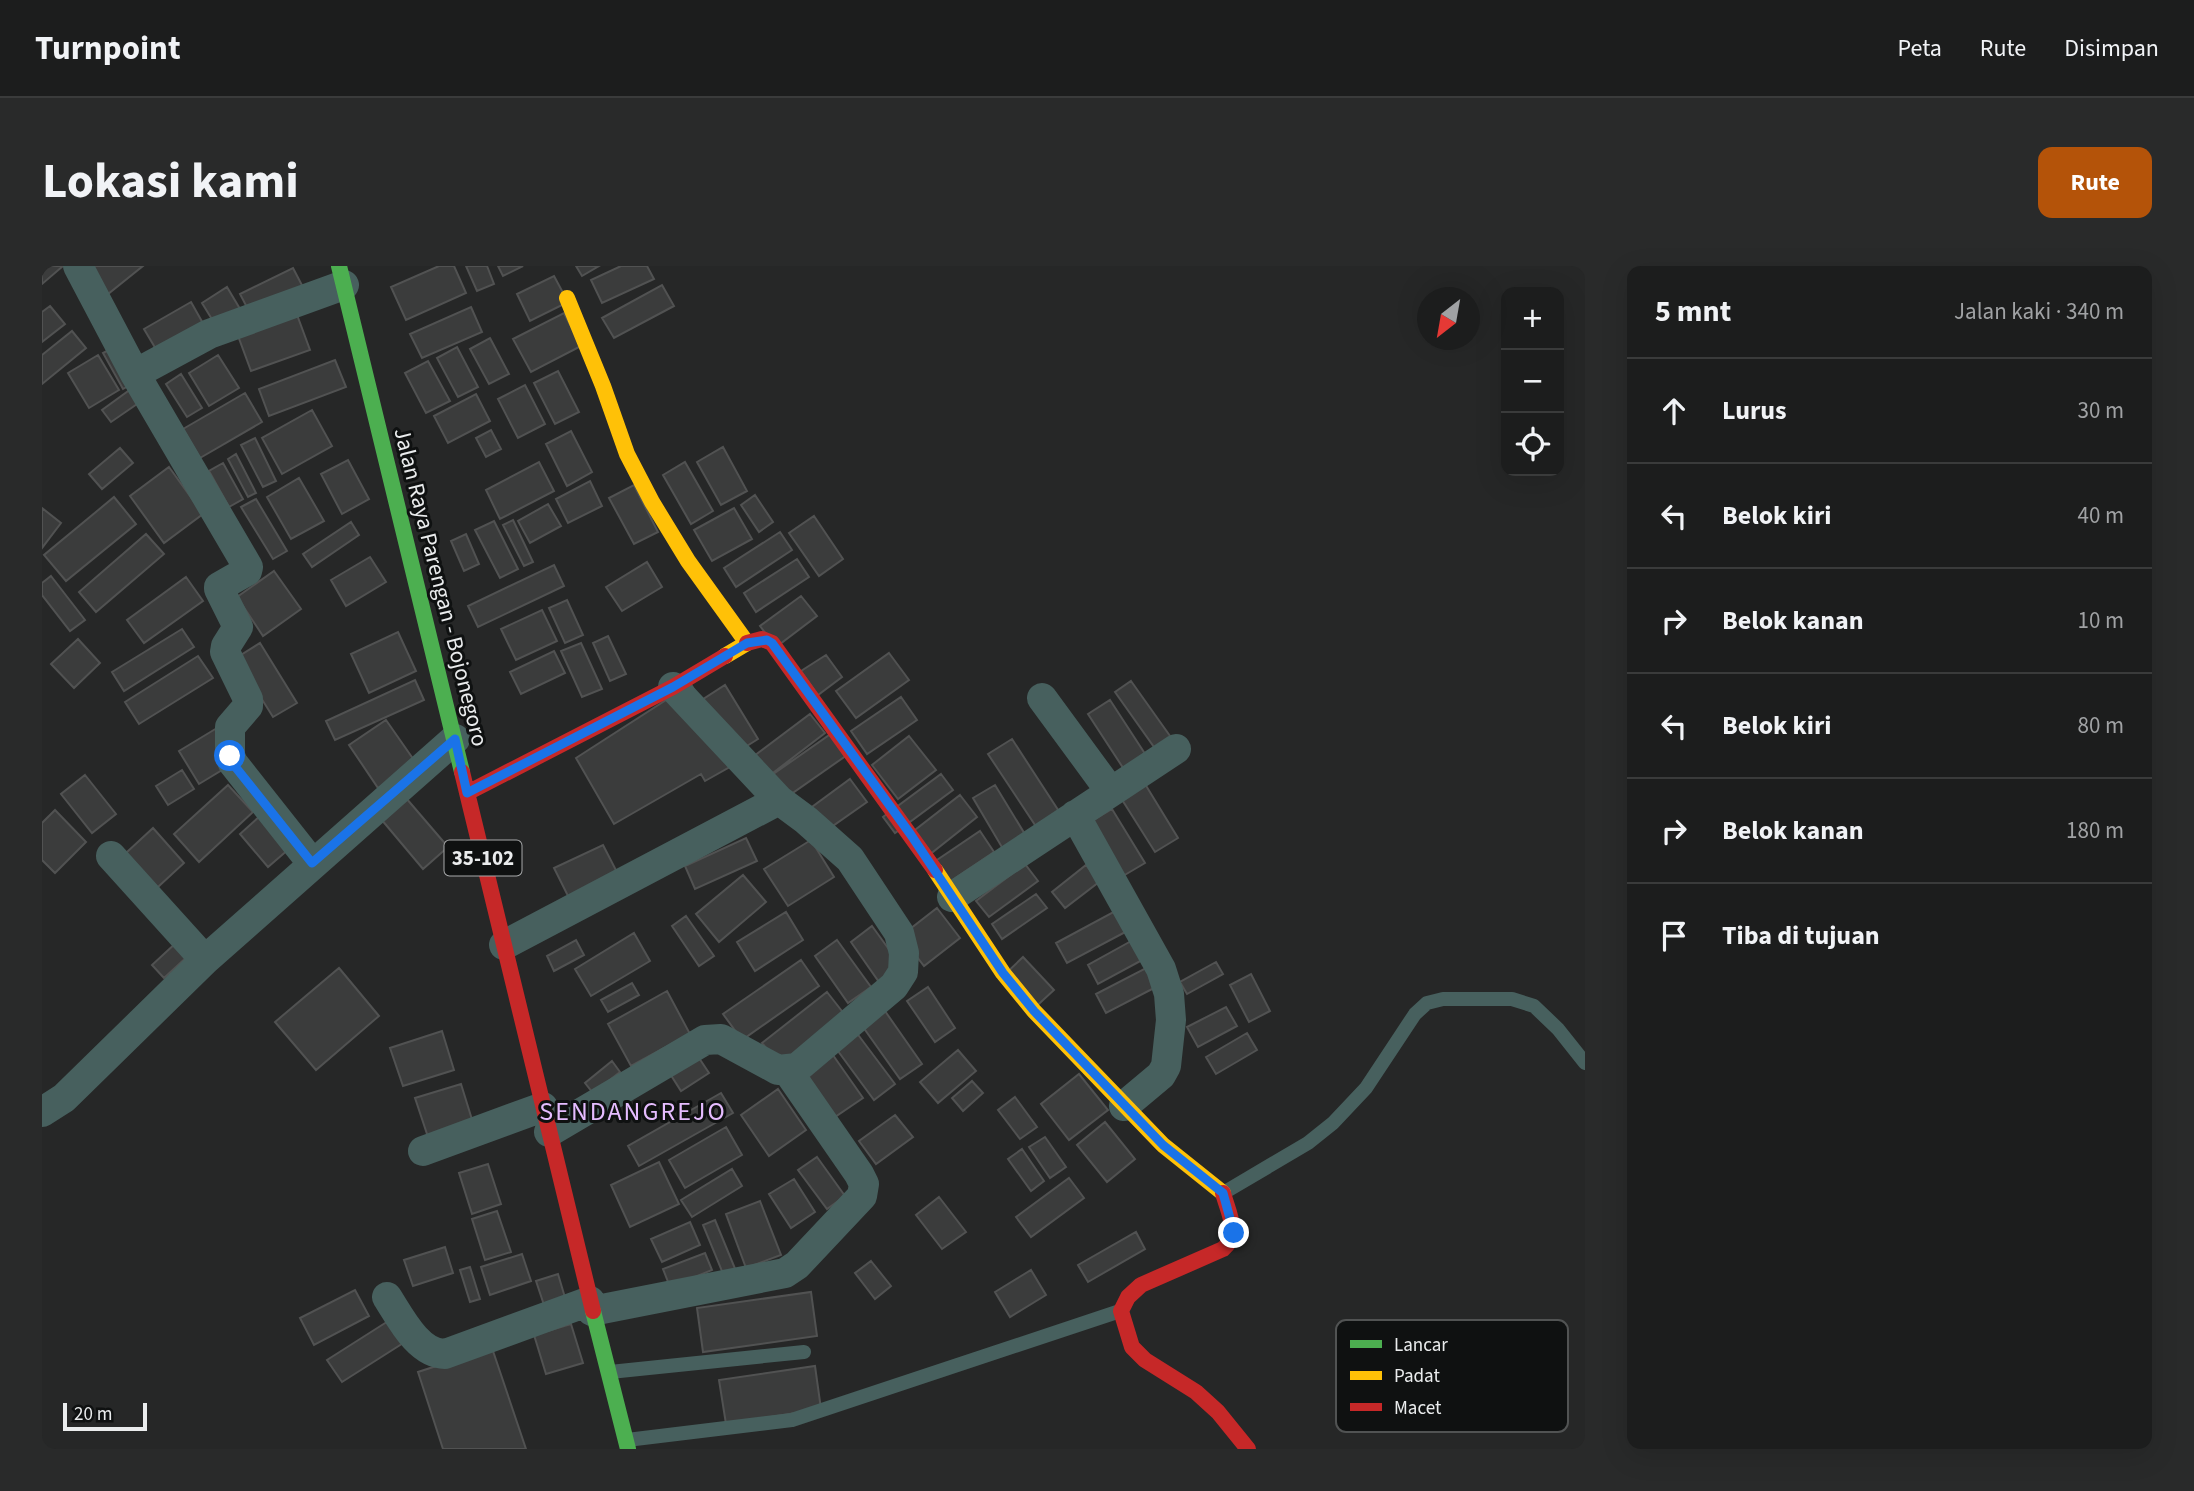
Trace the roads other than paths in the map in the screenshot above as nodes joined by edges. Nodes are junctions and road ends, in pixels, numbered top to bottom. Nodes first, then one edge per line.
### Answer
1 (78, 266) edge
2 (342, 276) edge
3 (568, 298) dead end
4 (135, 374) junction
5 (747, 643) junction
6 (673, 687) junction
7 (1042, 698) dead end
8 (455, 739) junction
9 (1176, 749) dead end
10 (1111, 792) junction
11 (467, 793) junction
12 (779, 800) junction
13 (1075, 815) junction
14 (111, 856) dead end
15 (312, 863) junction
16 (952, 897) junction
17 (504, 945) junction
18 (205, 960) junction
19 (1585, 1063) edge
20 (787, 1070) junction
21 (1124, 1105) junction
22 (42, 1112) edge
23 (546, 1120) junction
24 (424, 1151) dead end
25 (1223, 1193) junction
26 (387, 1297) dead end
27 (591, 1306) junction
28 (1121, 1311) junction
29 (804, 1352) dead end
30 (608, 1372) junction
31 (627, 1444) edge
32 (1248, 1449) edge

1 - 4 street
2 - 4 street
2 - 8 street, Jalan Raya Parengan - Bojonegoro / 35-102
3 - 5 street
4 - 15 street
5 - 6 street
5 - 16 street
6 - 11 street
6 - 12 street
7 - 10 street
8 - 11 street, Jalan Raya Parengan - Bojonegoro / 35-102
8 - 15 street
9 - 10 street
10 - 13 street
11 - 17 street, Jalan Raya Parengan - Bojonegoro / 35-102
12 - 17 street
12 - 20 street
13 - 16 street
13 - 21 street
14 - 18 street
15 - 18 street
16 - 21 street
17 - 23 street, Jalan Raya Parengan - Bojonegoro / 35-102
18 - 22 street
19 - 25 lane
20 - 23 street
20 - 27 street
21 - 25 street
23 - 24 street
23 - 27 street, Jalan Raya Parengan - Bojonegoro / 35-102
25 - 28 street
26 - 27 street
27 - 30 street, Jalan Raya Parengan - Bojonegoro / 35-102
28 - 31 lane
28 - 32 street
29 - 30 lane
30 - 31 street, Jalan Raya Parengan - Bojonegoro / 35-102

